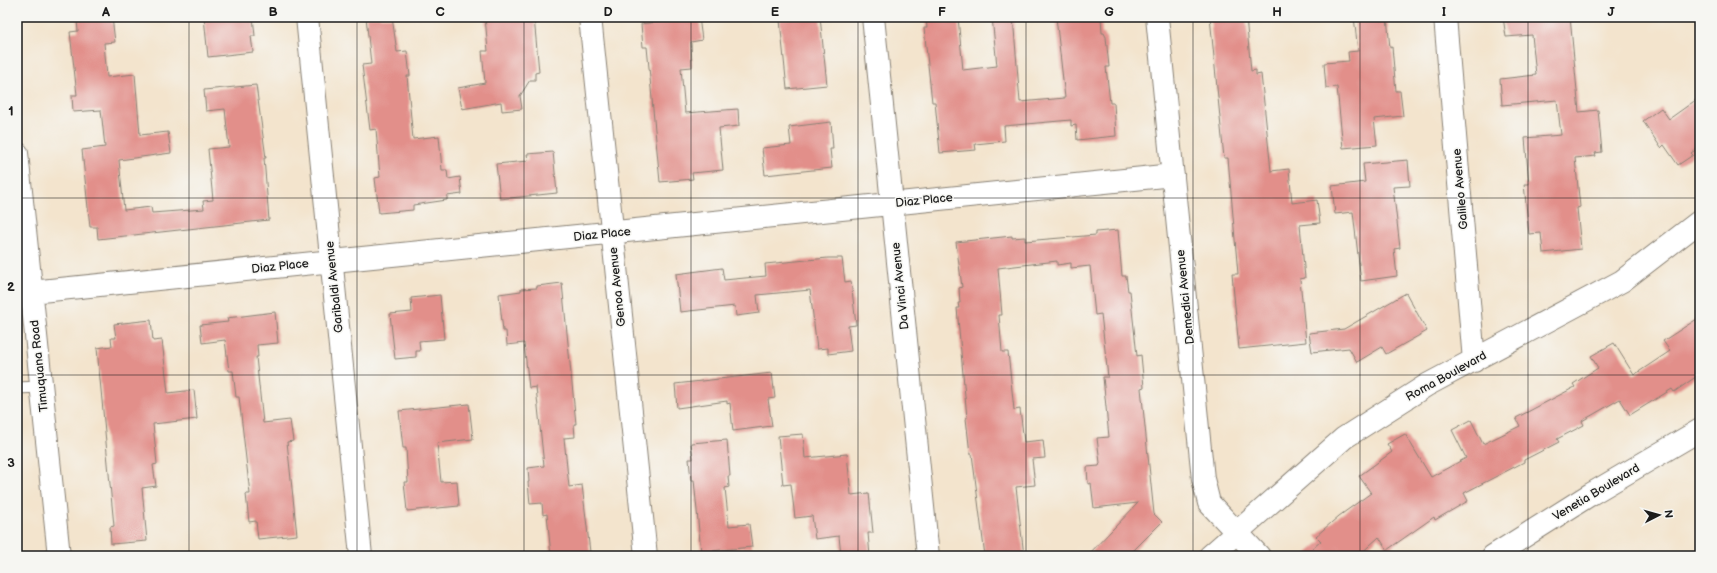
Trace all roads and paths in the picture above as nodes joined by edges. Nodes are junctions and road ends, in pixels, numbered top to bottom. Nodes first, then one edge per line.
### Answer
1 (306, 17) edge
2 (590, 17) edge
3 (873, 17) edge
4 (1157, 17) edge
5 (1445, 17) edge
6 (17, 153) edge
7 (1173, 175) junction
8 (892, 204) junction
9 (1700, 221) edge
10 (612, 233) junction
11 (331, 260) junction
12 (31, 292) junction
13 (1474, 361) junction
14 (41, 387) junction
15 (17, 388) edge
16 (1700, 430) edge
17 (1236, 532) junction
18 (59, 556) edge
19 (362, 556) edge
20 (646, 556) edge
21 (928, 556) edge
22 (1210, 556) edge
23 (1259, 556) edge
24 (1492, 556) edge

1 - 11 street, Garibaldi Avenue
2 - 10 street, Genoa Avenue
3 - 8 street, Da Vinci Avenue
4 - 7 street, Demedici Avenue
5 - 13 street, Galileo Avenue
6 - 12 street, Timuquana Road
7 - 8 street, Diaz Place
7 - 17 street, Demedici Avenue
8 - 10 street, Diaz Place
8 - 21 street, Da Vinci Avenue
9 - 13 street, Roma Boulevard
10 - 11 street, Diaz Place
10 - 20 street, Genoa Avenue
11 - 12 street, Diaz Place
11 - 19 street, Garibaldi Avenue
12 - 14 street, Timuquana Road
13 - 17 street, Roma Boulevard
14 - 15 lane
14 - 18 street, Timuquana Road
16 - 24 street, Venetia Boulevard
17 - 22 street, Roma Boulevard
17 - 23 street, Demedici Avenue

